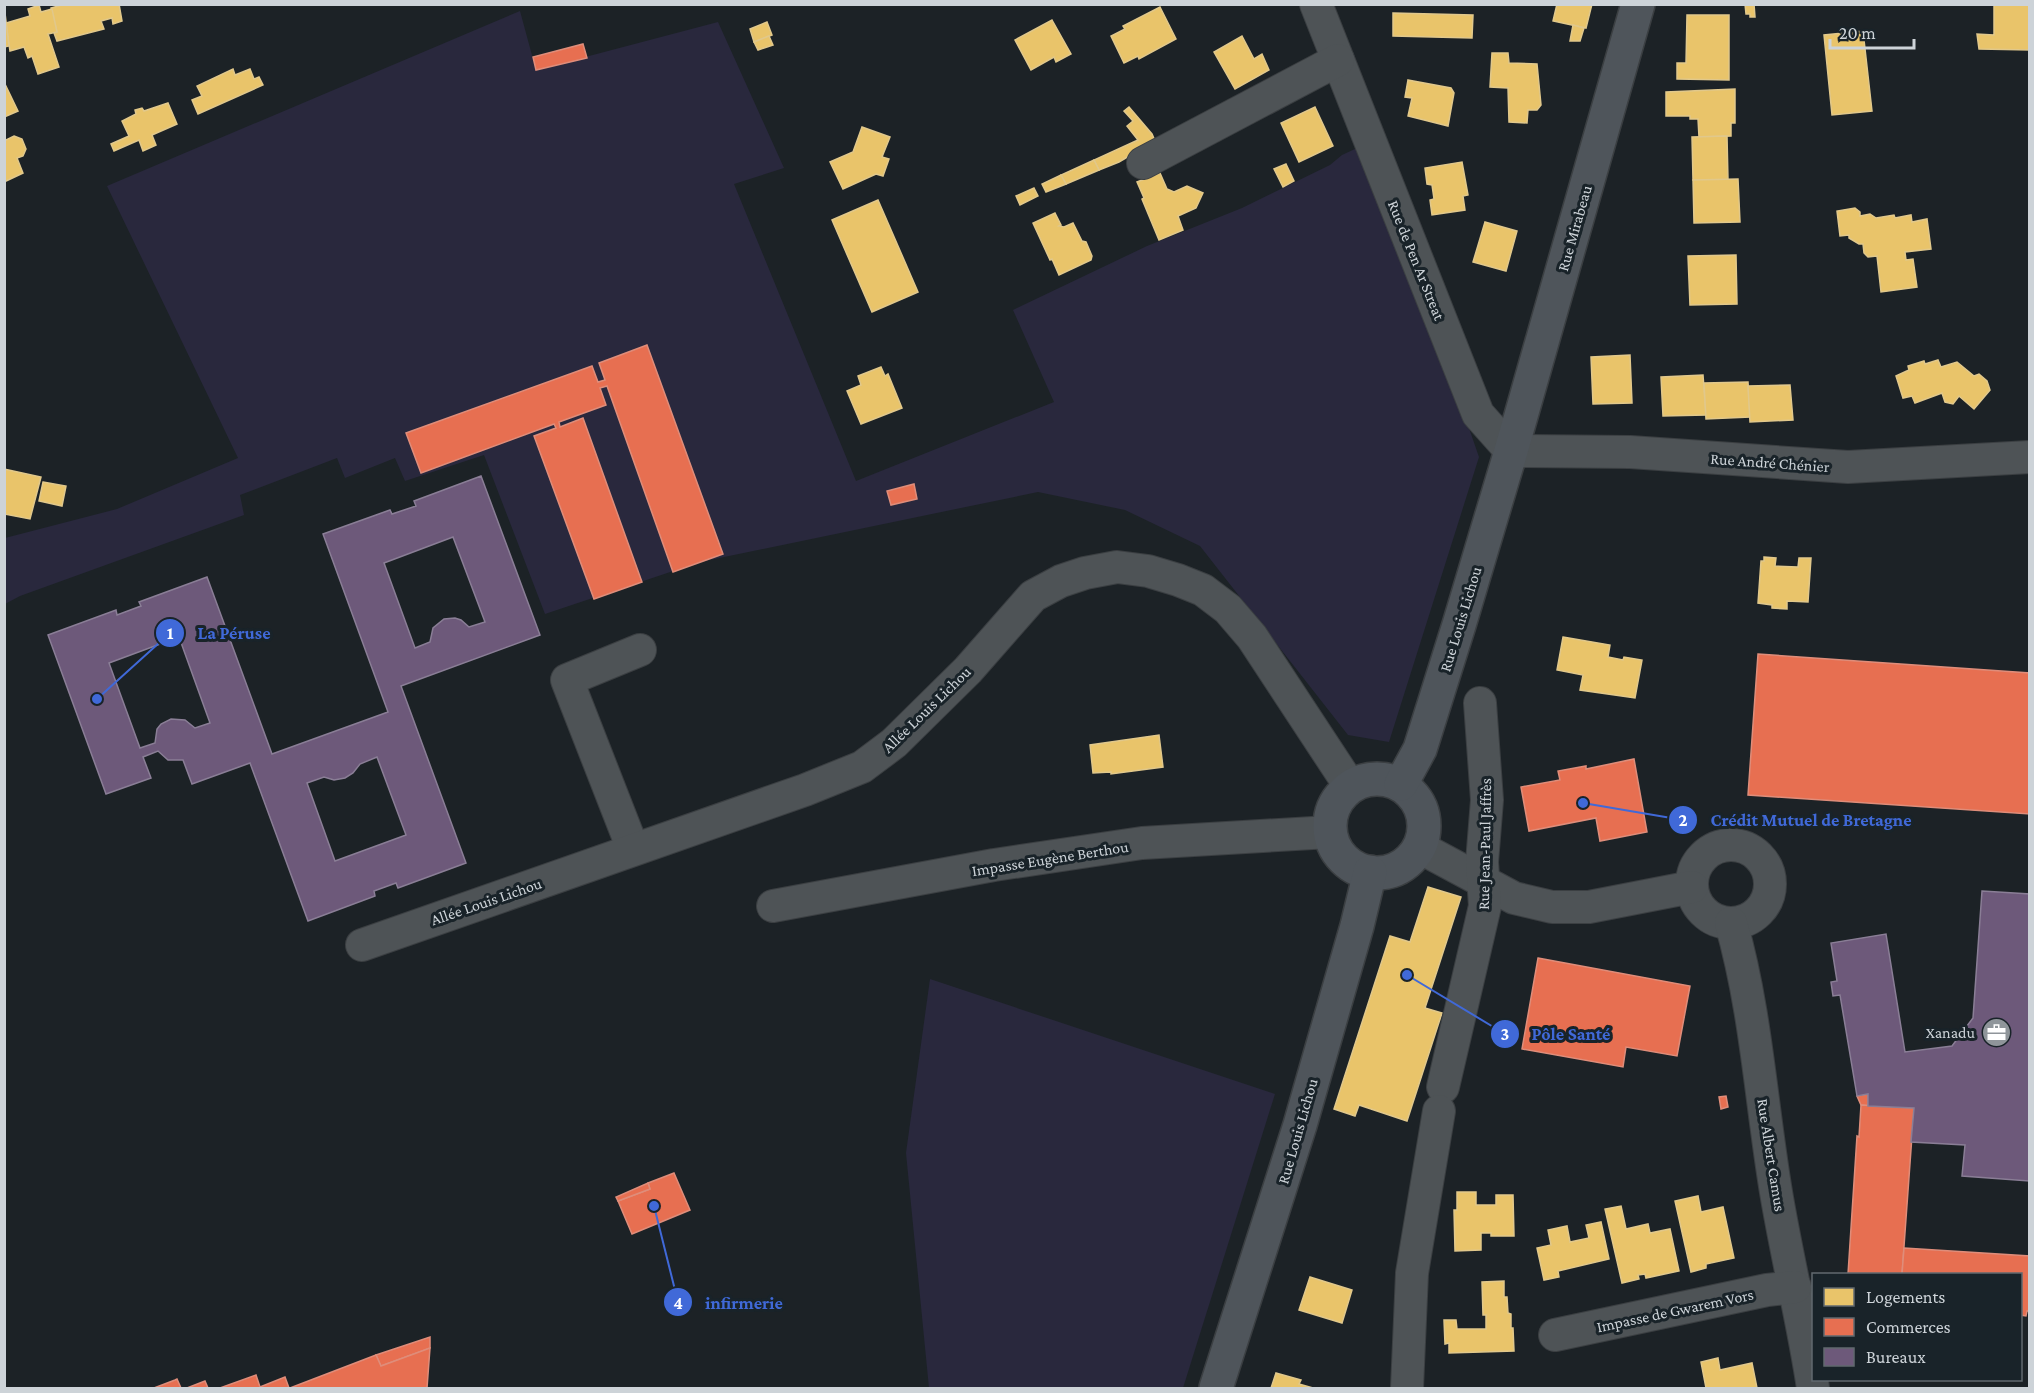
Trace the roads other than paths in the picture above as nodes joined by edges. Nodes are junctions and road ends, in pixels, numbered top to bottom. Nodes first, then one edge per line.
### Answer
1 (1316, 4) edge
2 (1638, 4) edge
3 (1338, 60) junction
4 (1143, 163) dead end
5 (1510, 451) junction
6 (2030, 457) edge
7 (640, 650) dead end
8 (1480, 704) dead end
9 (1401, 784) junction
10 (1350, 786) junction
11 (1330, 832) junction
12 (1419, 847) junction
13 (633, 849) junction
14 (1370, 872) junction
15 (1484, 882) junction
16 (1692, 886) junction
17 (773, 906) dead end
18 (1731, 923) junction
19 (362, 945) dead end
20 (1795, 1287) junction
21 (1555, 1335) dead end
22 (1216, 1389) edge
23 (1407, 1389) edge
24 (1813, 1389) edge

1 - 3 street, Rue de Pen Ar Streat
2 - 5 main road, Rue Mirabeau
3 - 4 street
3 - 5 street, Rue de Pen Ar Streat
5 - 6 street, Rue André Chénier
5 - 9 main road, Rue Louis Lichou
7 - 13 street
8 - 15 street, Rue Jean-Paul Jaffrès
9 - 10 main road
9 - 12 main road
10 - 11 main road
10 - 13 street, Allée Louis Lichou
11 - 14 main road
11 - 17 street, Impasse Eugène Berthou
12 - 14 main road
12 - 15 street
13 - 19 street, Allée Louis Lichou
14 - 22 main road, Rue Louis Lichou
15 - 16 street
15 - 23 street, Rue Jean-Paul Jaffrès
16 - 18 street
16 - 18 street
18 - 20 street, Rue Albert Camus
20 - 21 street, Impasse de Gwarem Vors
20 - 24 street, Rue Albert Camus

